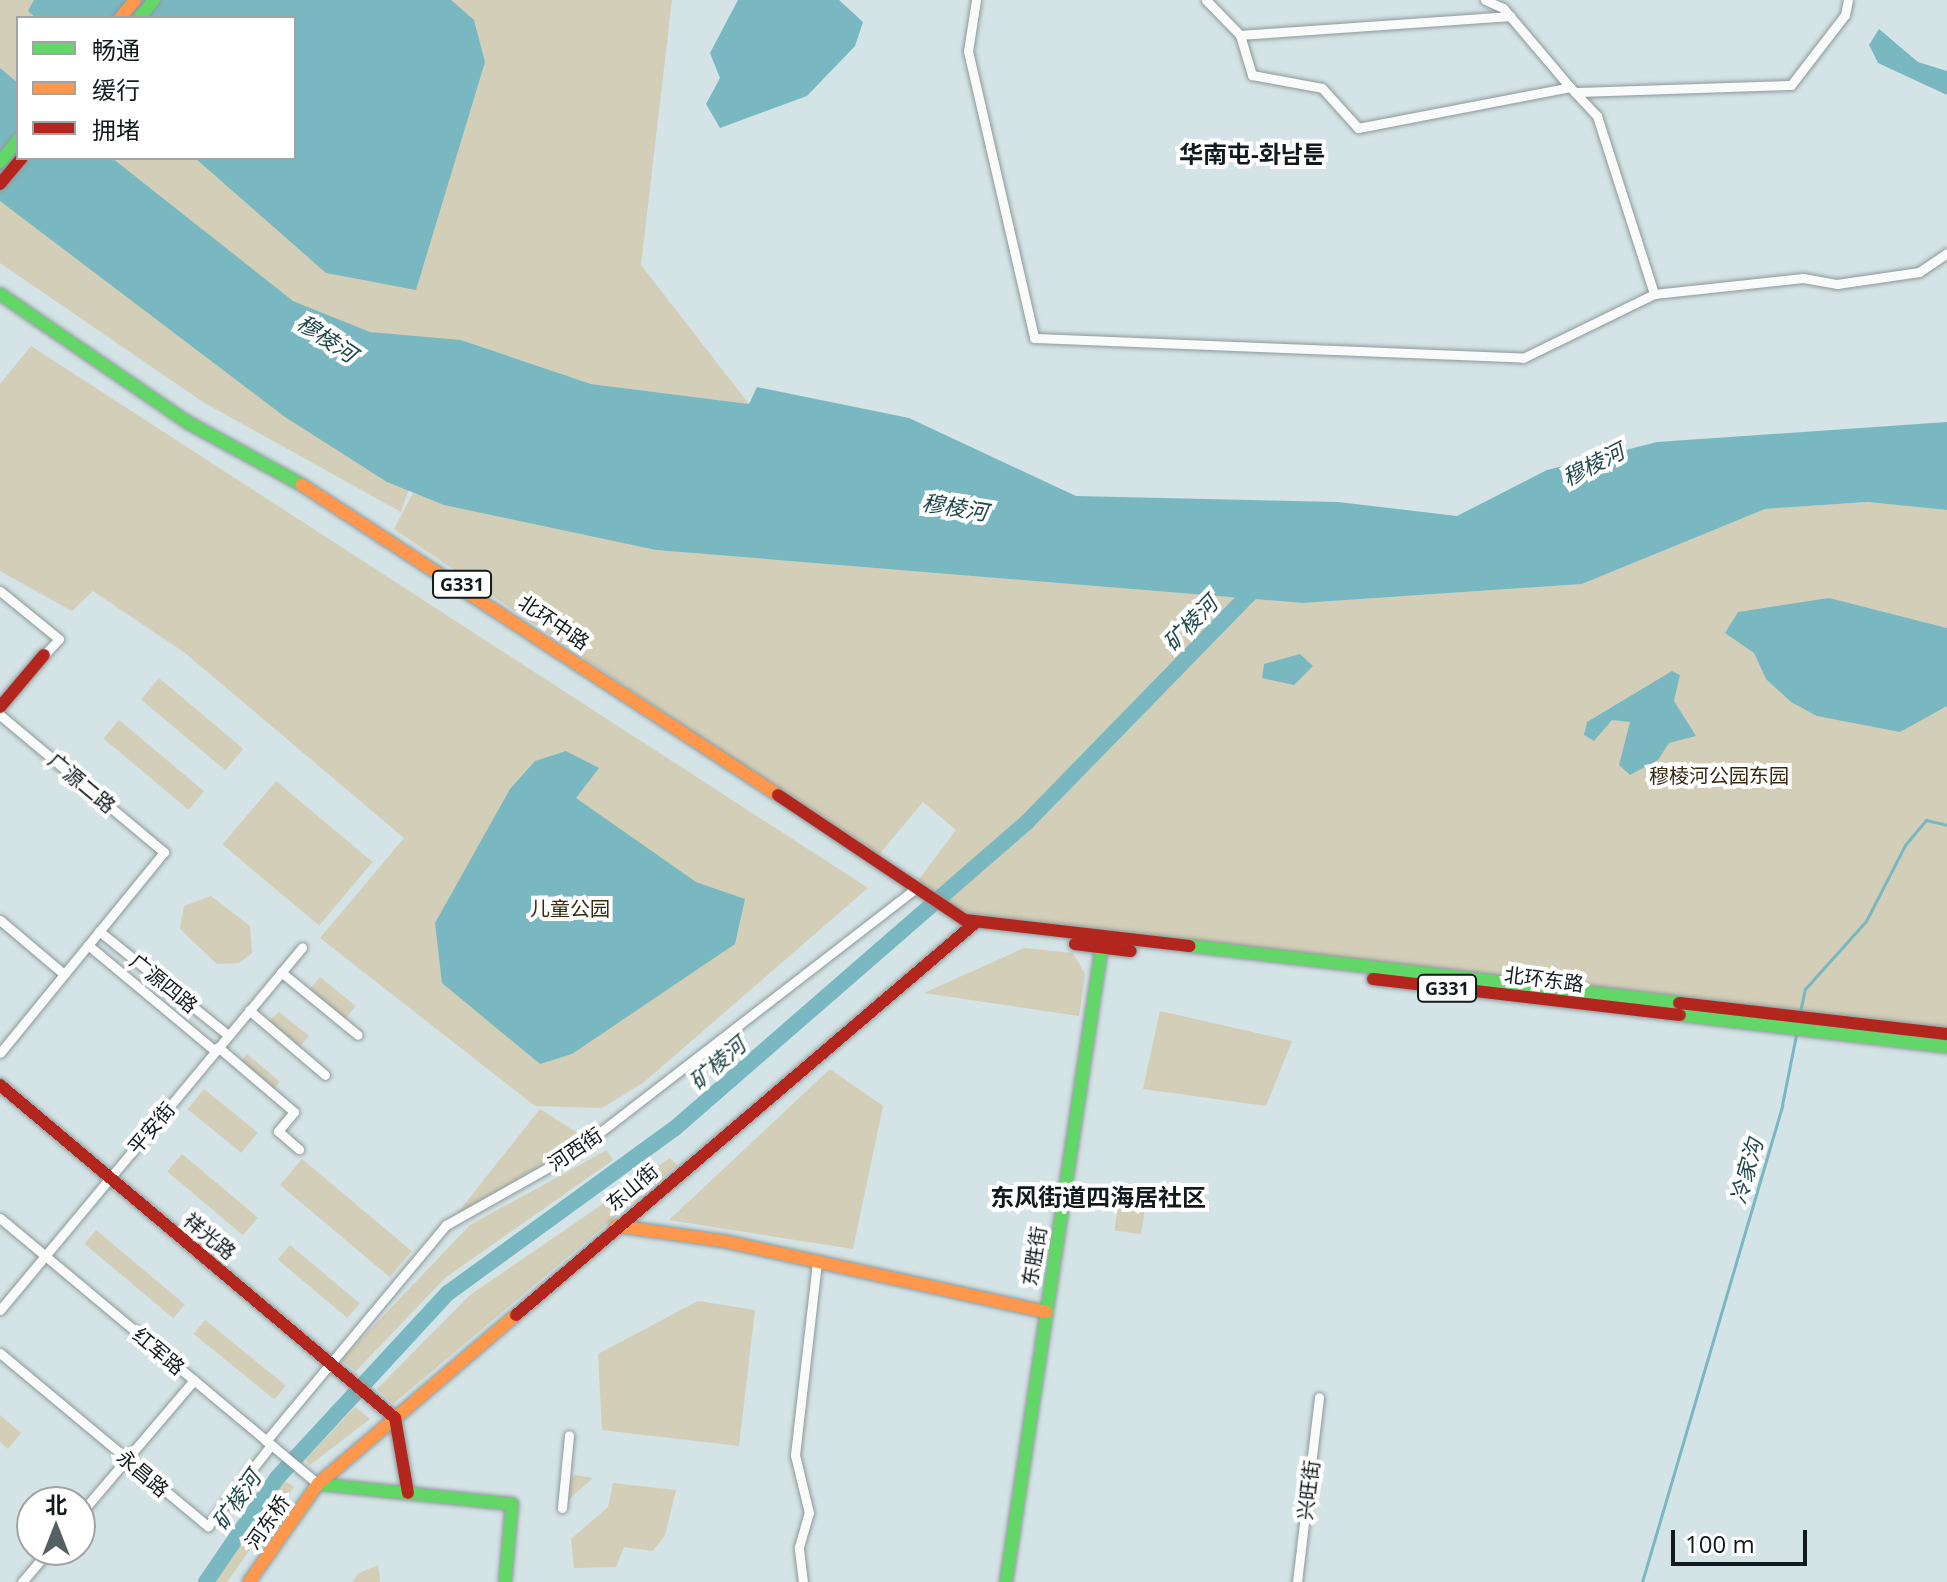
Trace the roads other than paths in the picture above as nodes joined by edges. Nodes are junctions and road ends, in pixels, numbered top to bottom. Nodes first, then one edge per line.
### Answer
1 (135, 0) edge
2 (154, 0) edge
3 (976, 0) edge
4 (1206, 0) edge
5 (1485, 0) edge
6 (1848, 0) edge
7 (122, 16) edge
8 (141, 16) edge
9 (1510, 16) junction
10 (1240, 35) junction
11 (1573, 89) junction
12 (16, 142) edge
13 (20, 160) edge
14 (0, 162) edge
15 (0, 184) edge
16 (1947, 253) edge
17 (0, 294) edge
18 (1654, 294) junction
19 (0, 305) edge
20 (0, 591) edge
21 (44, 655) joint
22 (0, 707) edge
23 (0, 715) edge
24 (912, 891) junction
25 (954, 918) joint
26 (0, 920) edge
27 (970, 927) junction
28 (99, 931) junction
29 (1102, 942) junction
30 (88, 945) junction
31 (302, 947) dead end
32 (281, 972) junction
33 (64, 974) junction
34 (249, 1010) junction
35 (1947, 1034) edge
36 (228, 1035) junction
37 (358, 1035) dead end
38 (1947, 1047) edge
39 (217, 1049) junction
40 (0, 1053) edge
41 (325, 1075) dead end
42 (0, 1085) edge
43 (299, 1149) dead end
44 (110, 1177) junction
45 (0, 1218) edge
46 (616, 1226) junction
47 (45, 1256) junction
48 (817, 1262) junction
49 (0, 1310) edge
50 (1046, 1312) junction
51 (0, 1353) edge
52 (330, 1363) junction
53 (194, 1380) junction
54 (1319, 1397) dead end
55 (395, 1418) junction
56 (569, 1435) dead end
57 (268, 1442) junction
58 (127, 1459) junction
59 (315, 1482) junction
60 (408, 1493) junction
61 (96, 1495) edge
62 (562, 1508) dead end
63 (36, 1566) edge
64 (22, 1582) edge
65 (249, 1582) edge
66 (505, 1582) edge
67 (803, 1582) edge
68 (1006, 1582) edge
69 (1297, 1582) edge

1 - 7 main road
2 - 8 main road
3 - 18 street
4 - 10 street
5 - 9 street
6 - 11 street
9 - 10 street
9 - 11 street
10 - 11 street
11 - 18 street
12 - 14 main road
13 - 15 main road
16 - 18 street
17 - 24 main road, 北环中路 / G331
19 - 24 main road, 北环中路 / G331
20 - 21 street
21 - 22 main road
23 - 28 street, 广源二路
24 - 25 main road, 北环中路 / G331
24 - 52 street, 河西街
25 - 27 main road, 北环东路 / G331
26 - 33 street
27 - 29 main road, 北环东路 / G331
27 - 46 main road, 东山街
28 - 30 street
28 - 36 street, 广源四路
29 - 35 main road, 北环东路 / G331
29 - 38 main road, 北环东路 / G331
29 - 50 main road, 东胜街
30 - 33 street
30 - 39 street, 广源四路
31 - 32 street, 平安街
32 - 34 street, 平安街
32 - 37 street
33 - 40 street
34 - 36 street, 平安街
34 - 41 street
36 - 39 street, 平安街
39 - 43 street, 广源四路
39 - 44 street, 平安街
42 - 44 main road, 祥光路
44 - 47 street, 平安街
44 - 52 main road, 祥光路
45 - 47 street, 红军路
46 - 48 main road
46 - 55 main road, 东山街
47 - 49 street, 平安街
47 - 53 street, 红军路
48 - 50 main road
48 - 67 street
50 - 68 main road, 东胜街
51 - 58 street, 永昌路
52 - 55 main road, 祥光路
52 - 57 street, 河西街
53 - 57 street, 红军路
53 - 58 street
54 - 69 street, 兴旺街
55 - 59 main road, 东山街
55 - 60 main road
56 - 62 street
57 - 58 street, 永昌路
57 - 59 street, 红军路
58 - 61 street
59 - 60 main road
59 - 65 main road, 河东桥
60 - 66 main road
63 - 64 street

